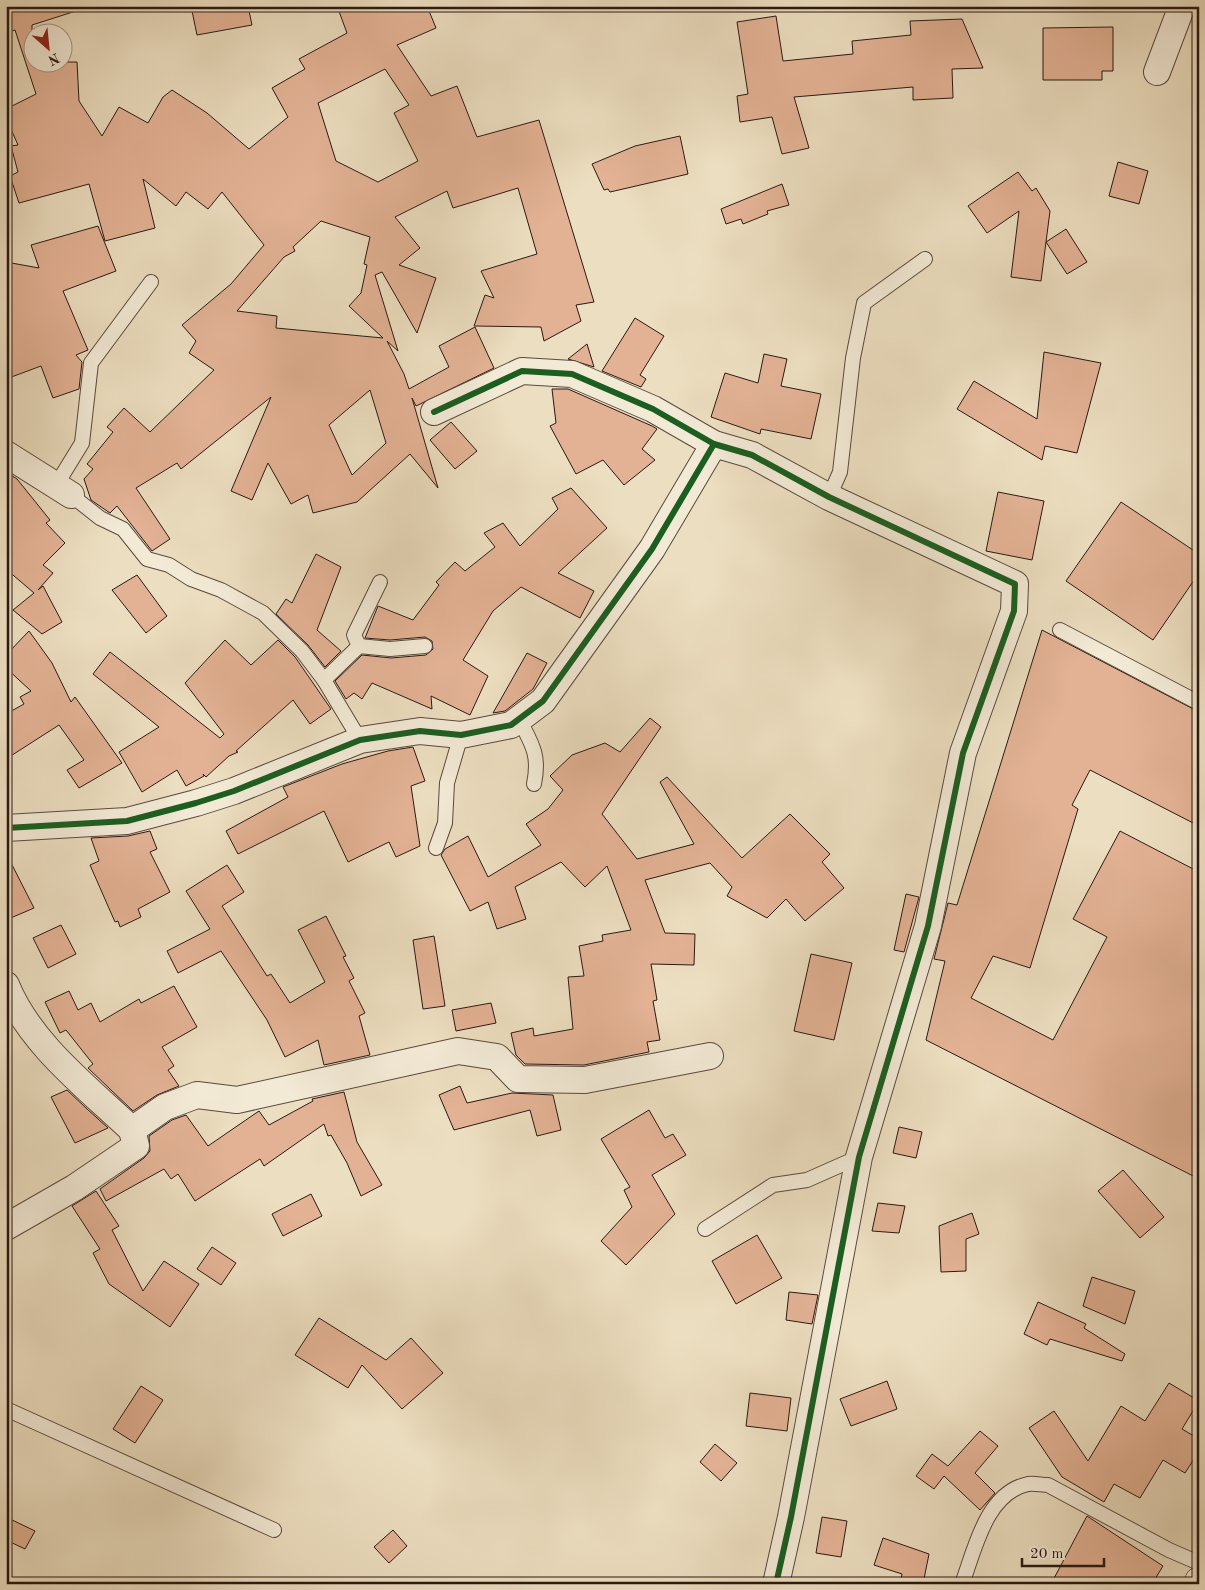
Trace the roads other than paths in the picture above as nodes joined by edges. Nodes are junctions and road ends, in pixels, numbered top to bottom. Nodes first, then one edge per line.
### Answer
1 (1182, 6) edge
2 (1157, 72) dead end
3 (925, 259) dead end
4 (151, 282) dead end
5 (434, 412) dead end
6 (714, 444) junction
7 (6, 454) edge
8 (63, 491) junction
9 (829, 497) junction
10 (380, 582) dead end
11 (1060, 630) dead end
12 (359, 646) junction
13 (425, 646) dead end
14 (324, 680) junction
15 (1199, 703) edge
16 (519, 719) junction
17 (461, 735) junction
18 (360, 740) junction
19 (534, 784) dead end
20 (6, 828) edge
21 (436, 848) dead end
22 (6, 985) edge
23 (710, 1056) dead end
24 (132, 1130) junction
25 (859, 1157) junction
26 (6, 1227) edge
27 (705, 1229) dead end
28 (6, 1410) edge
29 (274, 1530) dead end
30 (1199, 1563) edge
31 (776, 1584) edge
32 (962, 1584) edge

1 - 2 street
3 - 9 lane
4 - 8 lane
5 - 6 street
6 - 9 street
6 - 16 street
7 - 8 street
8 - 14 lane
9 - 25 street
10 - 12 lane
11 - 15 lane
12 - 13 lane
12 - 14 lane
14 - 18 lane
16 - 17 street
16 - 19 lane
17 - 18 street
17 - 21 lane
18 - 20 street
22 - 24 street
23 - 24 street
24 - 26 street
25 - 27 lane
25 - 31 street
28 - 29 lane
30 - 32 lane

